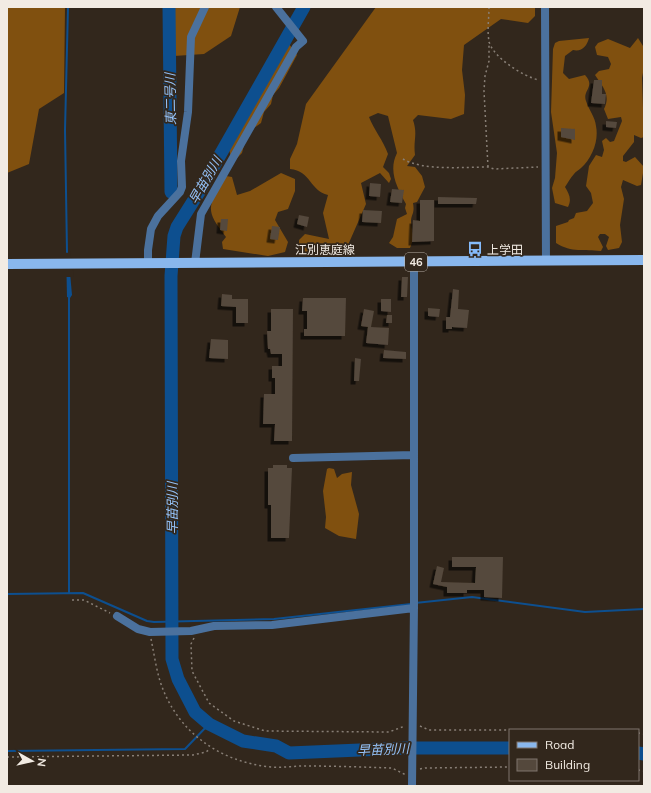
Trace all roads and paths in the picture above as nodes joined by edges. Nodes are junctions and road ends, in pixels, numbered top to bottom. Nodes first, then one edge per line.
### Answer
1 (206, 7) edge
2 (276, 7) edge
3 (489, 7) edge
4 (545, 7) edge
5 (489, 42) junction
6 (545, 80) junction
7 (402, 159) dead end
8 (488, 167) junction
9 (544, 167) junction
10 (644, 260) edge
11 (546, 261) junction
12 (414, 262) junction
13 (151, 263) junction
14 (192, 263) junction
15 (7, 264) edge
16 (413, 455) junction
17 (293, 458) dead end
18 (72, 600) dead end
19 (414, 605) junction
20 (117, 616) joint
21 (194, 630) junction
22 (152, 631) junction
23 (412, 725) junction
24 (509, 730) edge
25 (210, 748) junction
26 (7, 757) edge
27 (509, 767) edge
28 (412, 776) edge

1 - 13 street
2 - 14 street
3 - 5 path
4 - 6 street
5 - 6 path
5 - 8 path
6 - 9 street
7 - 8 path
8 - 9 path
9 - 11 street
10 - 11 main road, 江別恵庭線 / 46
11 - 12 main road, 江別恵庭線 / 46
12 - 14 main road, 江別恵庭線 / 46
12 - 16 street
13 - 14 main road, 江別恵庭線 / 46
13 - 15 main road, 江別恵庭線 / 46
16 - 17 street
16 - 19 street
18 - 20 path
19 - 21 street
19 - 23 street
20 - 22 street
21 - 22 street
21 - 23 path
22 - 25 path
23 - 24 path
23 - 28 street
25 - 26 path
25 - 28 path
27 - 28 path

